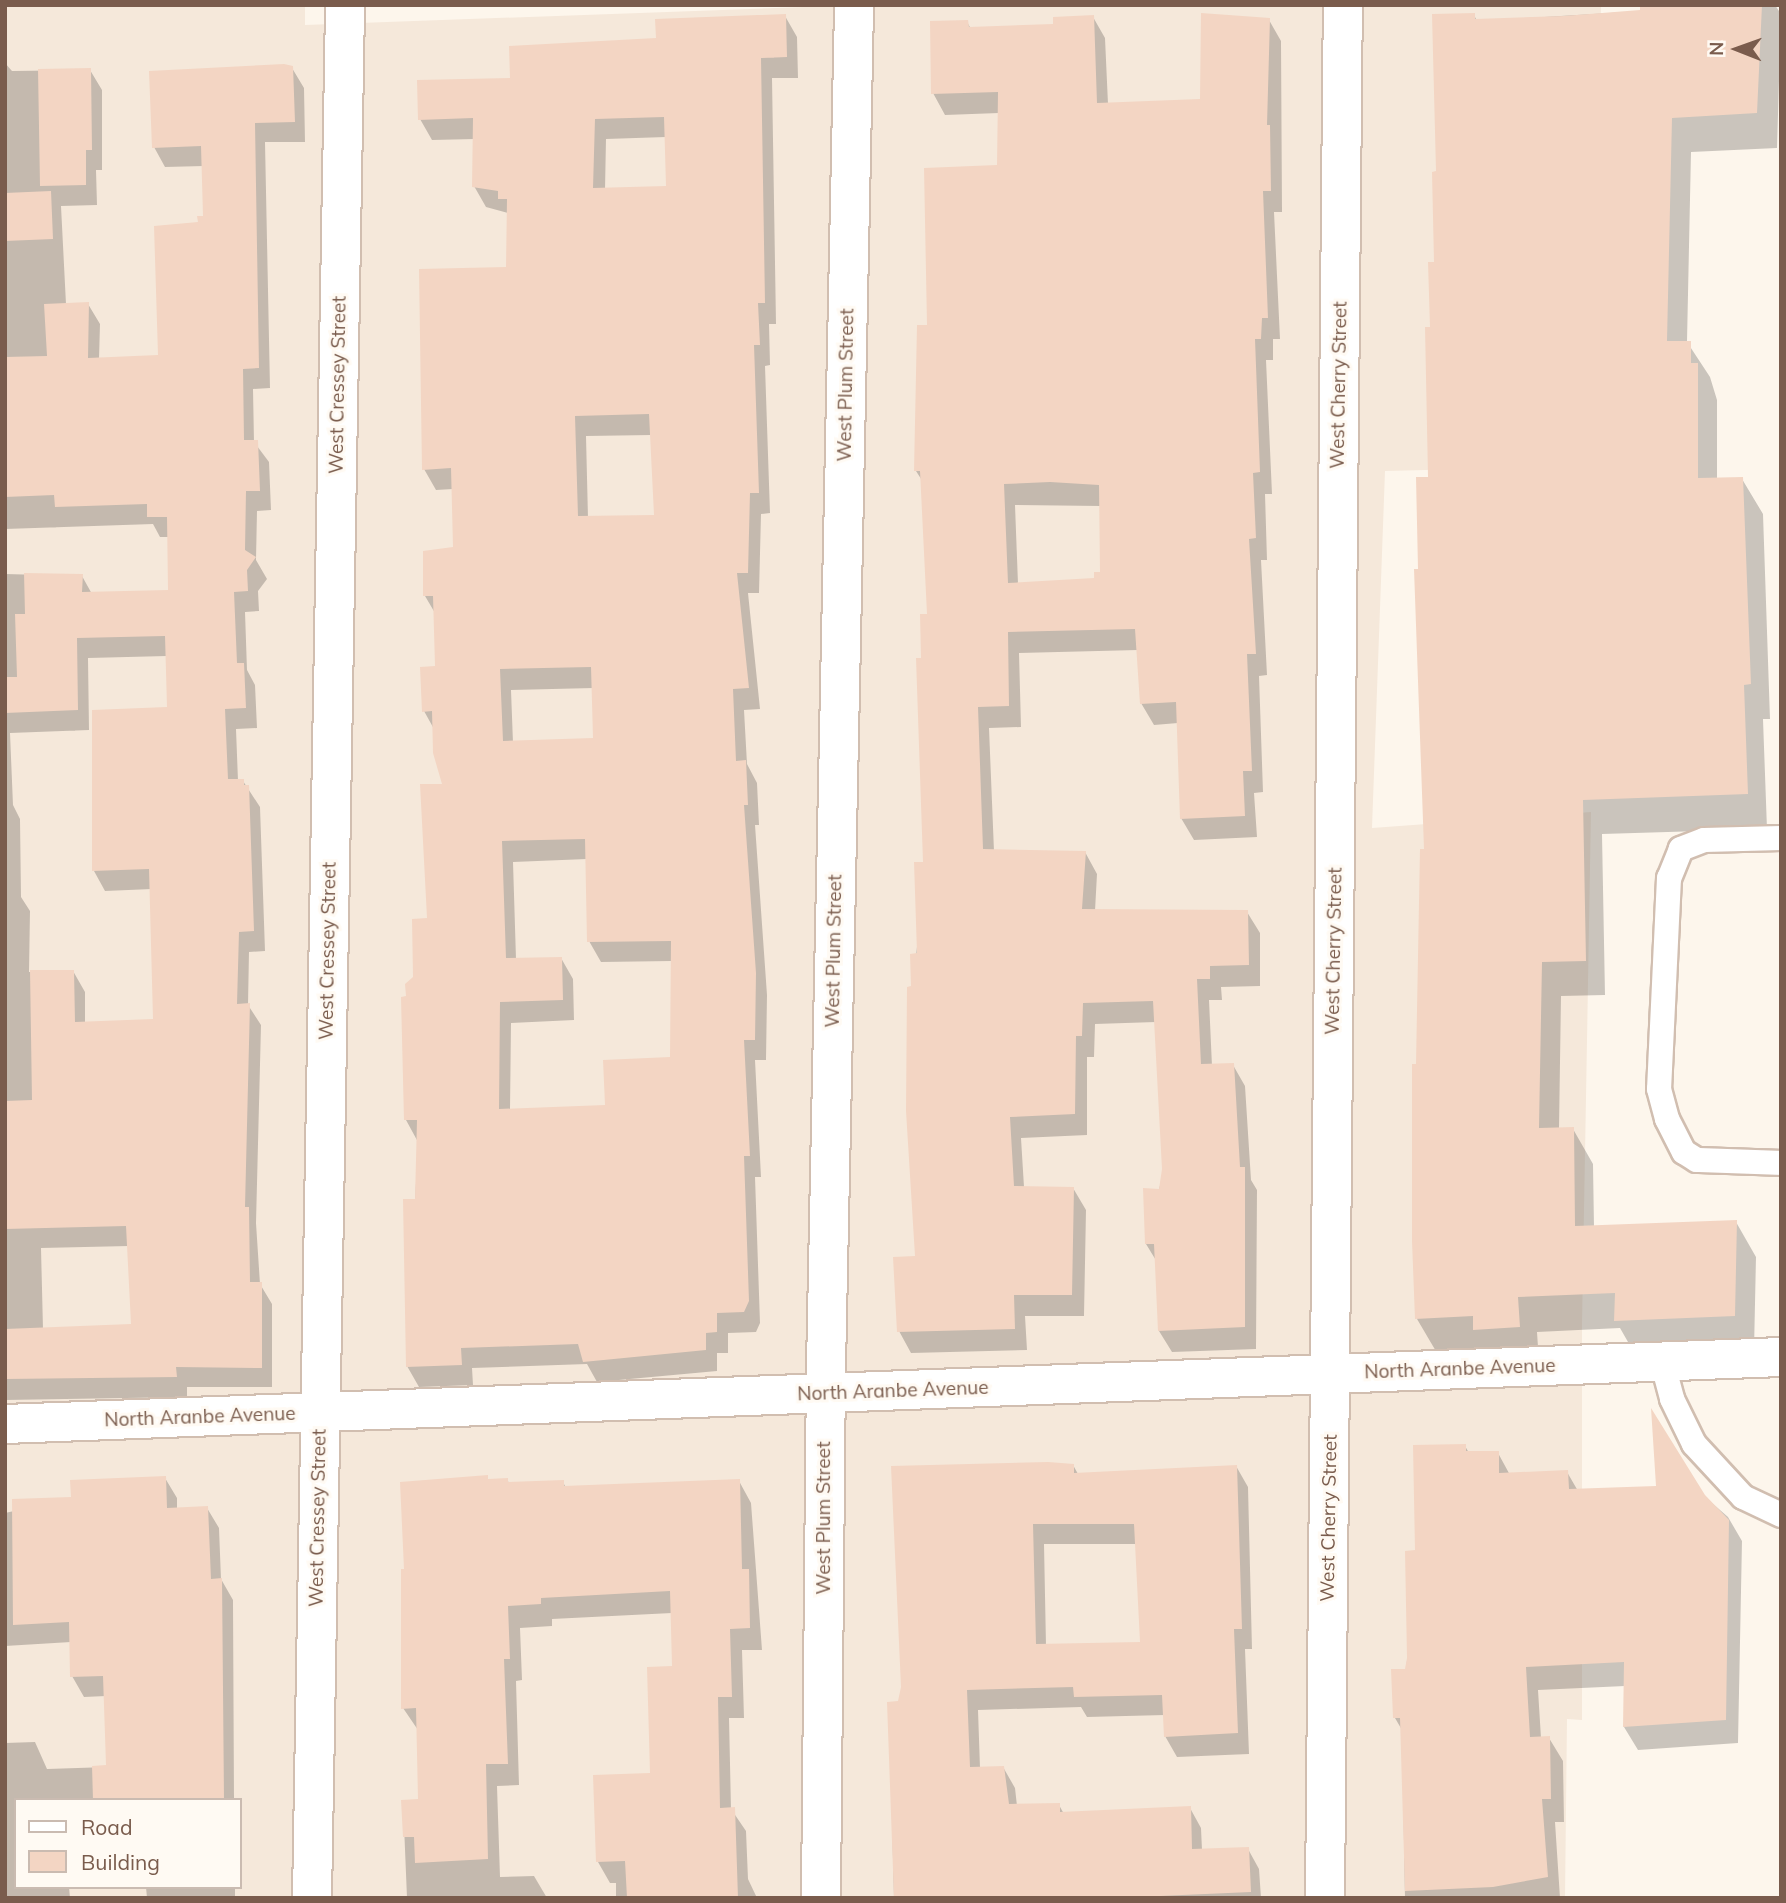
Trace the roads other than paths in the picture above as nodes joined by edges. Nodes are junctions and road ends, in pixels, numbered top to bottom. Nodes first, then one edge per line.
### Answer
1 (345, 5) edge
2 (855, 5) edge
3 (1343, 5) edge
4 (1781, 838) edge
5 (1781, 1163) edge
6 (1781, 1357) edge
7 (1662, 1362) junction
8 (1330, 1374) junction
9 (825, 1394) junction
10 (320, 1412) junction
11 (5, 1424) edge
12 (1781, 1515) edge
13 (312, 1898) edge
14 (821, 1898) edge
15 (1325, 1898) edge

1 - 10 street, West Cressey Street
2 - 9 street, West Plum Street
3 - 8 street, West Cherry Street
4 - 5 lane
6 - 7 street, North Aranbe Avenue
7 - 8 street, North Aranbe Avenue
7 - 12 lane
8 - 9 street, North Aranbe Avenue
8 - 15 street, West Cherry Street
9 - 10 street, North Aranbe Avenue
9 - 14 street, West Plum Street
10 - 11 street, North Aranbe Avenue
10 - 13 street, West Cressey Street

